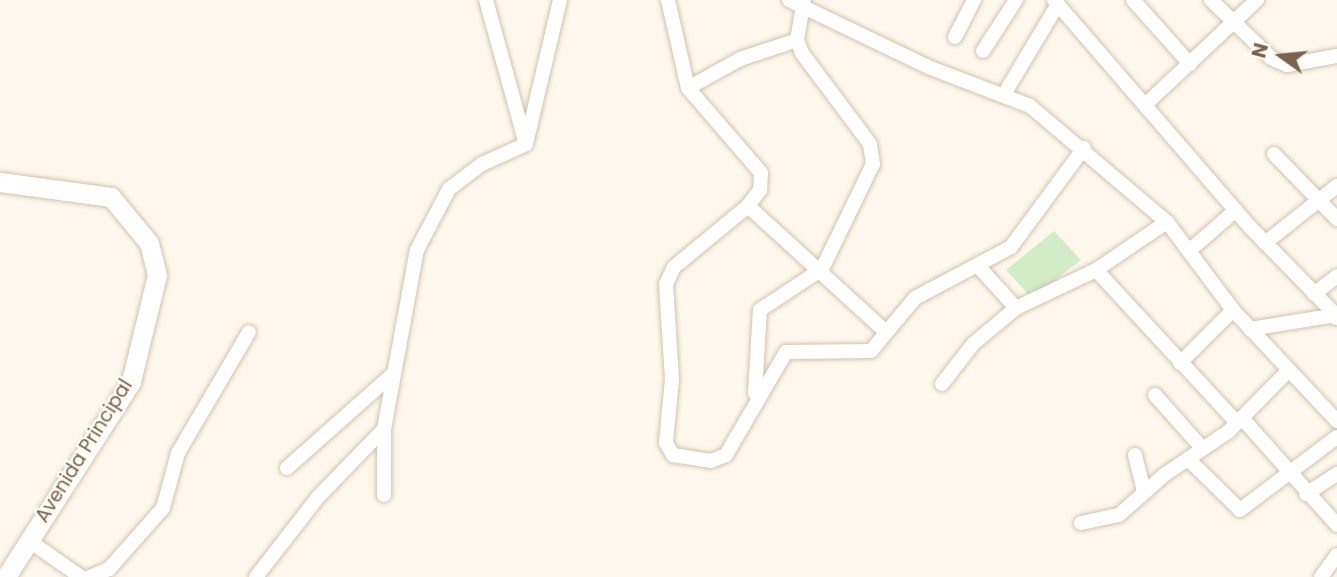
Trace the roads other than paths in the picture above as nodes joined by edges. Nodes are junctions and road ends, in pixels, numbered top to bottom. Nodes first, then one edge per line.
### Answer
1 (486, 0) edge
2 (560, 0) edge
3 (668, 0) edge
4 (974, 0) edge
5 (1016, 0) edge
6 (1133, 0) edge
7 (1211, 0) edge
8 (1257, 0) edge
9 (798, 1) edge
10 (1056, 2) edge
11 (1236, 21) junction
12 (955, 37) dead end
13 (797, 40) junction
14 (983, 51) dead end
15 (1337, 56) edge
16 (1190, 64) junction
17 (688, 88) junction
18 (1006, 91) junction
19 (1145, 105) junction
20 (526, 144) junction
21 (1084, 148) junction
22 (1273, 154) dead end
23 (0, 182) edge
24 (1337, 186) edge
25 (1320, 201) junction
26 (748, 206) junction
27 (1236, 211) junction
28 (1337, 219) edge
29 (1167, 222) junction
30 (1265, 243) junction
31 (1189, 251) junction
32 (978, 266) junction
33 (822, 269) junction
34 (1096, 270) junction
35 (1337, 276) edge
36 (1314, 294) junction
37 (1016, 308) junction
38 (1233, 310) junction
39 (1337, 315) edge
40 (1250, 329) junction
41 (885, 331) junction
42 (249, 332) dead end
43 (1180, 363) junction
44 (1289, 370) junction
45 (393, 374) junction
46 (943, 384) dead end
47 (1156, 395) dead end
48 (755, 402) junction
49 (1335, 414) edge
50 (1240, 421) junction
51 (384, 429) junction
52 (1337, 437) edge
53 (1203, 449) junction
54 (1135, 455) dead end
55 (1188, 459) junction
56 (287, 468) dead end
57 (1291, 474) junction
58 (1337, 474) edge
59 (1144, 491) junction
60 (1306, 494) junction
61 (384, 495) dead end
62 (1081, 523) dead end
63 (1337, 524) edge
64 (28, 540) junction
65 (1337, 555) edge
66 (6, 577) edge
67 (81, 577) edge
68 (90, 577) edge
69 (256, 577) edge
70 (1321, 577) edge

1 - 20 street
2 - 20 street
3 - 17 street
4 - 12 street
5 - 14 street
6 - 16 street
7 - 11 street
8 - 11 street
9 - 13 street
9 - 18 street
10 - 18 street
10 - 19 street
11 - 15 street
11 - 16 street
13 - 17 street
13 - 33 street
16 - 19 street
17 - 26 street
18 - 21 street
19 - 27 street
20 - 45 street
21 - 29 street
21 - 32 street
22 - 25 street
23 - 64 street, Avenida Principal
24 - 25 street
25 - 28 street
25 - 30 street
26 - 33 street
26 - 48 street
27 - 30 street
27 - 31 street
29 - 31 street
29 - 34 street
30 - 36 street
31 - 38 street
32 - 37 street
32 - 41 street
33 - 41 street
33 - 48 street
34 - 37 street
34 - 43 street
35 - 36 street
36 - 39 street
37 - 46 street
38 - 40 street
38 - 43 street
39 - 40 street
40 - 44 street
41 - 48 street
42 - 68 street
43 - 50 street
44 - 49 street
44 - 50 street
45 - 51 street
45 - 56 street
47 - 53 street
50 - 53 street
50 - 57 street
51 - 61 street
51 - 69 street
52 - 57 street
53 - 55 street
54 - 59 street
55 - 57 street
55 - 59 street
57 - 60 street
58 - 60 street
59 - 62 street
60 - 63 street
64 - 66 street, Avenida Principal
64 - 67 street
65 - 70 street

